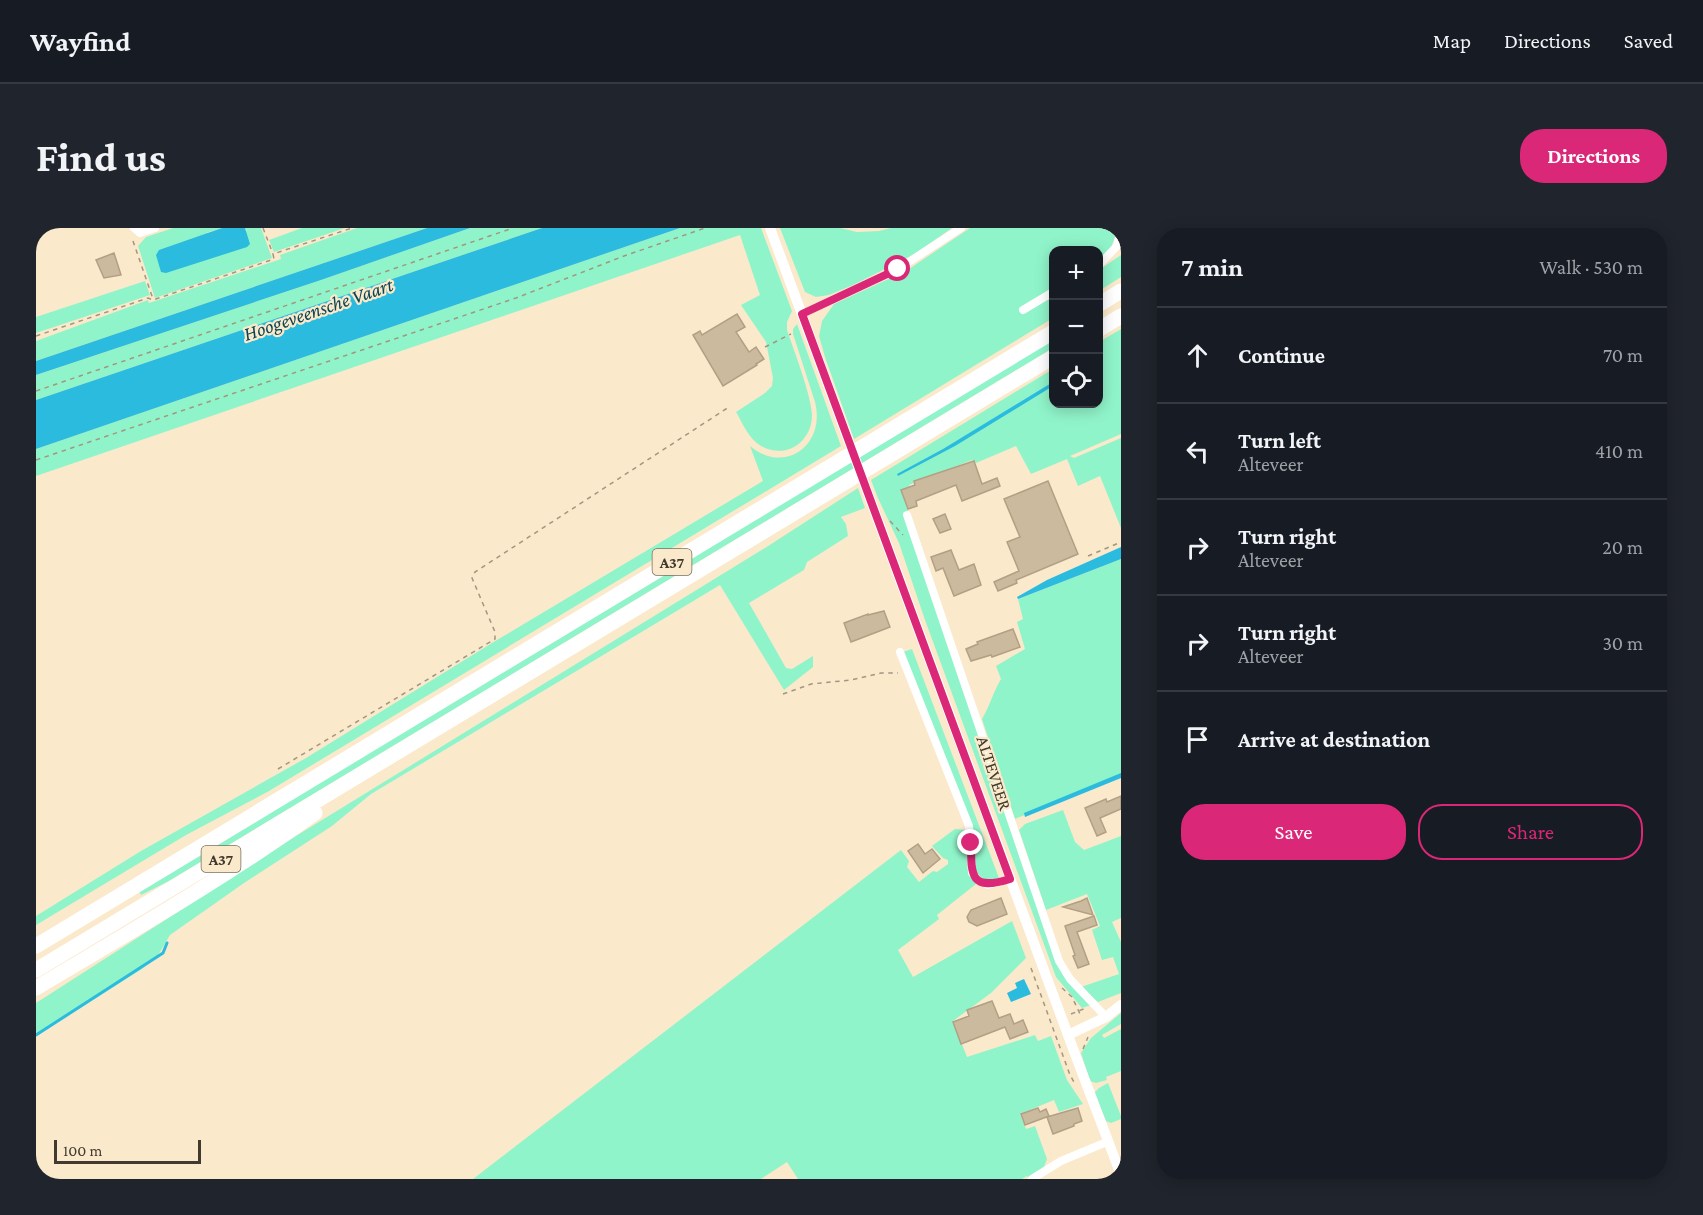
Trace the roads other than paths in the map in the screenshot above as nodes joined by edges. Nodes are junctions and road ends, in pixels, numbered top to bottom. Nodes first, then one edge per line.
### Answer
1 (155, 228) edge
2 (770, 228) edge
3 (961, 228) edge
4 (1121, 230) edge
5 (133, 232) edge
6 (1103, 261) edge
7 (1121, 291) edge
8 (1049, 294) edge
9 (1103, 302) edge
10 (1023, 310) dead end
11 (802, 314) junction
12 (1121, 316) edge
13 (1103, 327) edge
14 (1049, 334) edge
15 (1049, 359) edge
16 (907, 515) dead end
17 (900, 652) dead end
18 (405, 748) junction
19 (1010, 879) junction
20 (36, 946) edge
21 (36, 970) edge
22 (36, 988) edge
23 (1121, 1005) edge
24 (1106, 1017) junction
25 (1068, 1035) junction
26 (1105, 1143) junction
27 (1121, 1175) edge
28 (1032, 1179) edge

1 - 5 street
2 - 11 street, ALTEVEER
3 - 11 street
4 - 6 street
7 - 9 highway
8 - 10 street
11 - 19 street, ALTEVEER
12 - 13 highway
14 - 20 highway, A37
15 - 18 highway, A37
16 - 24 street, ALTEVEER
17 - 19 street
18 - 21 highway, A37
18 - 22 highway, A37
19 - 25 street, ALTEVEER
23 - 24 street
24 - 25 street
25 - 26 street, ALTEVEER
26 - 27 street, ALTEVEER
26 - 28 street

